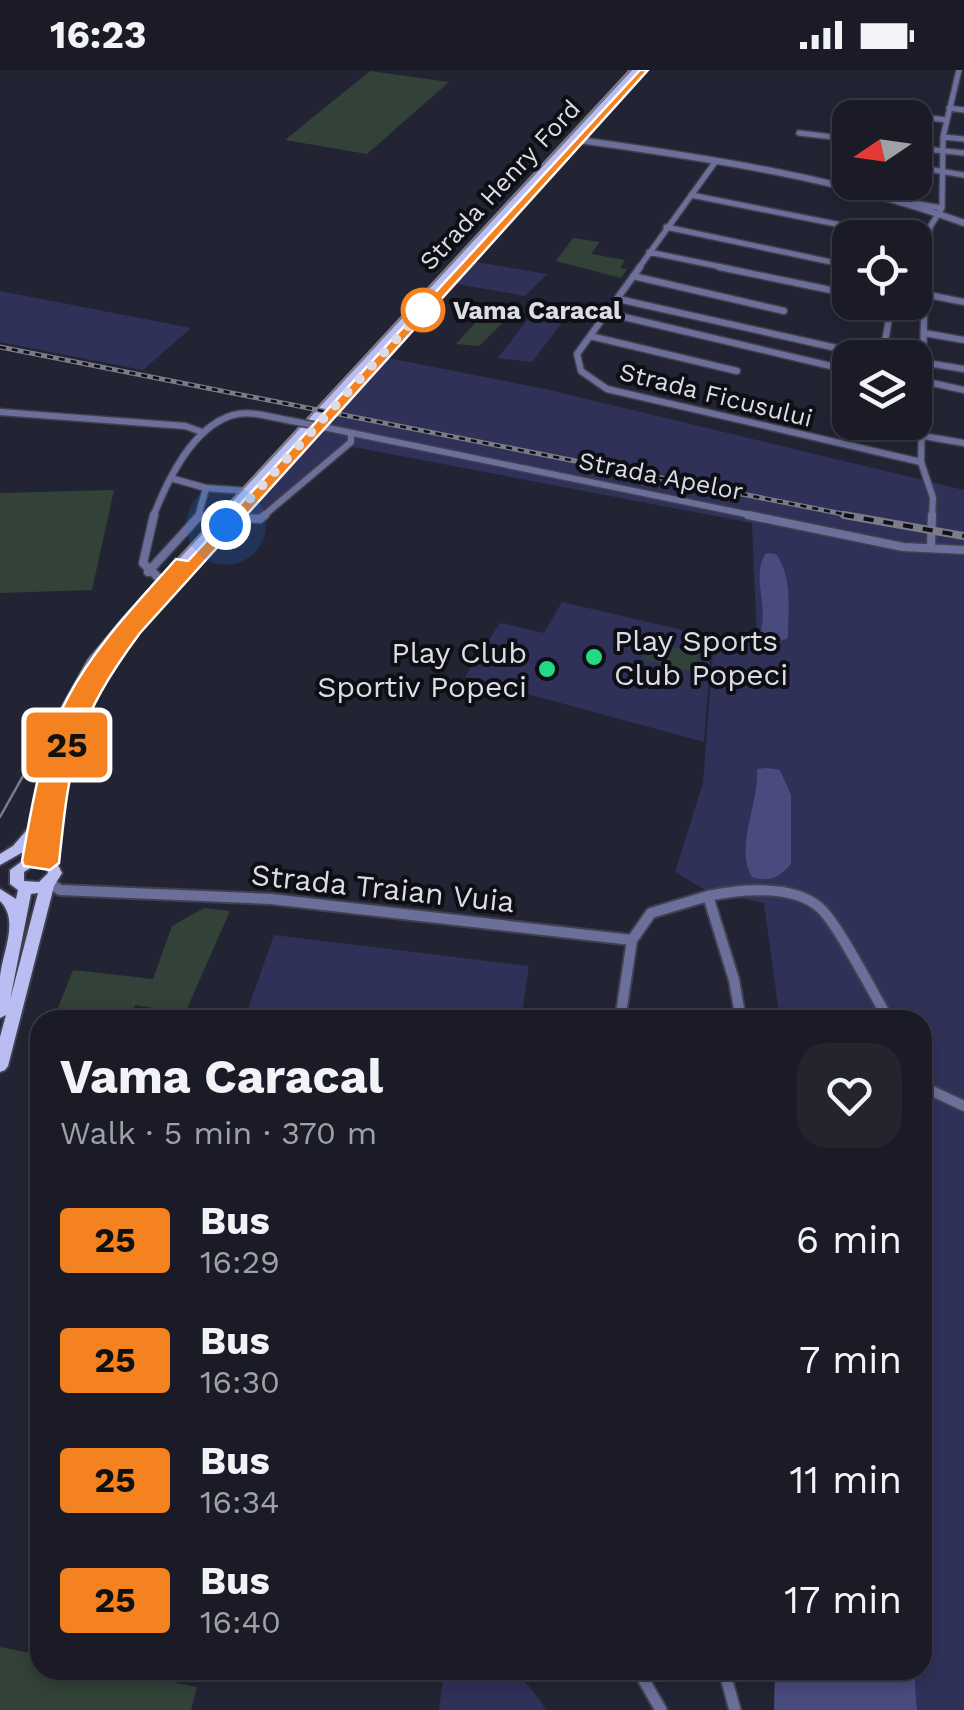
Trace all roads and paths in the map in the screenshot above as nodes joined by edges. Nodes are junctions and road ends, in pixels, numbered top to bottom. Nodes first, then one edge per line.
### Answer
1 (636, 70) edge
2 (644, 70) edge
3 (959, 70) edge
4 (960, 81) edge
5 (948, 108) junction
6 (964, 110) edge
7 (932, 118) edge
8 (946, 120) junction
9 (799, 133) dead end
10 (943, 136) junction
11 (832, 138) edge
12 (964, 139) edge
13 (579, 140) junction
14 (932, 150) edge
15 (942, 151) junction
16 (964, 154) edge
17 (716, 161) junction
18 (932, 170) edge
19 (942, 172) junction
20 (964, 174) edge
21 (690, 194) junction
22 (906, 202) junction
23 (942, 208) junction
24 (939, 218) junction
25 (832, 223) edge
26 (964, 224) edge
27 (932, 225) edge
28 (666, 227) junction
29 (649, 252) junction
30 (832, 262) edge
31 (634, 276) junction
32 (832, 290) edge
33 (932, 296) edge
34 (618, 299) junction
35 (964, 302) edge
36 (784, 311) dead end
37 (607, 313) junction
38 (924, 320) edge
39 (924, 333) junction
40 (590, 336) junction
41 (923, 340) edge
42 (964, 340) edge
43 (832, 347) edge
44 (932, 363) edge
45 (832, 366) edge
46 (964, 369) edge
47 (736, 371) dead end
48 (932, 384) edge
49 (964, 390) edge
50 (0, 412) edge
51 (202, 432) junction
52 (351, 434) junction
53 (932, 438) edge
54 (923, 440) edge
55 (964, 443) edge
56 (920, 462) junction
57 (174, 480) junction
58 (206, 488) junction
59 (247, 491) junction
60 (233, 517) junction
61 (931, 548) junction
62 (964, 550) edge
63 (148, 572) junction
64 (162, 582) junction
65 (38, 820) junction
66 (0, 860) edge
67 (50, 863) junction
68 (25, 864) junction
69 (0, 869) edge
70 (48, 884) junction
71 (0, 885) edge
72 (21, 887) junction
73 (0, 894) edge
74 (708, 896) junction
75 (632, 940) junction
76 (15, 941) junction
77 (622, 1010) edge
78 (739, 1010) edge
79 (882, 1010) edge
80 (0, 1012) edge
81 (0, 1066) edge
82 (932, 1091) edge
83 (964, 1106) edge
84 (644, 1680) edge
85 (726, 1680) edge
86 (662, 1710) edge
87 (734, 1710) edge

1 - 59 main road, Strada Henry Ford
2 - 13 main road, Strada Henry Ford
3 - 4 street
4 - 5 street
5 - 6 street
5 - 8 street
7 - 8 street
8 - 10 street
9 - 11 street
10 - 12 street
10 - 15 street
13 - 17 street
13 - 60 main road, Strada Henry Ford
14 - 15 street
15 - 16 street
15 - 19 street
17 - 21 street, Strada Ficusului
17 - 22 street
18 - 19 street
19 - 20 street
19 - 23 street
21 - 25 street
21 - 28 street, Strada Ficusului
22 - 23 street
22 - 24 street
23 - 24 street
24 - 26 street
24 - 27 street
28 - 29 street, Strada Ficusului
28 - 30 street
29 - 31 street, Strada Ficusului
29 - 32 street
31 - 34 street, Strada Ficusului
31 - 36 street
33 - 35 street
34 - 37 street, Strada Ficusului
34 - 43 street
37 - 40 street, Strada Ficusului
37 - 45 street
38 - 39 street
39 - 41 street
39 - 42 street
40 - 47 street
40 - 56 street, Strada Ficusului
44 - 46 street
48 - 49 street
50 - 51 street
51 - 52 street, Strada Apelor, bridge
51 - 57 street
52 - 60 street
52 - 61 street, Strada Apelor
53 - 55 street
54 - 56 street
56 - 61 street
57 - 58 street
57 - 63 street
58 - 59 street
58 - 63 street
59 - 64 main road, Strada Henry Ford
60 - 67 main road, Strada Henry Ford
61 - 62 street, Strada Apelor
63 - 64 street
64 - 65 main road, Strada Henry Ford
65 - 66 main road
65 - 68 main road, Strada Henry Ford
67 - 68 main road
67 - 70 main road, Strada Henry Ford
68 - 69 main road
68 - 72 main road, Strada Henry Ford
70 - 72 main road
70 - 75 street, Strada Traian Vuia
70 - 81 main road, Strada Henry Ford
71 - 72 main road
72 - 76 main road, Strada Henry Ford
73 - 76 main road
74 - 75 street
74 - 78 street
74 - 79 street
75 - 77 street
76 - 80 main road, Strada Henry Ford
82 - 83 street
84 - 86 street
85 - 87 street

